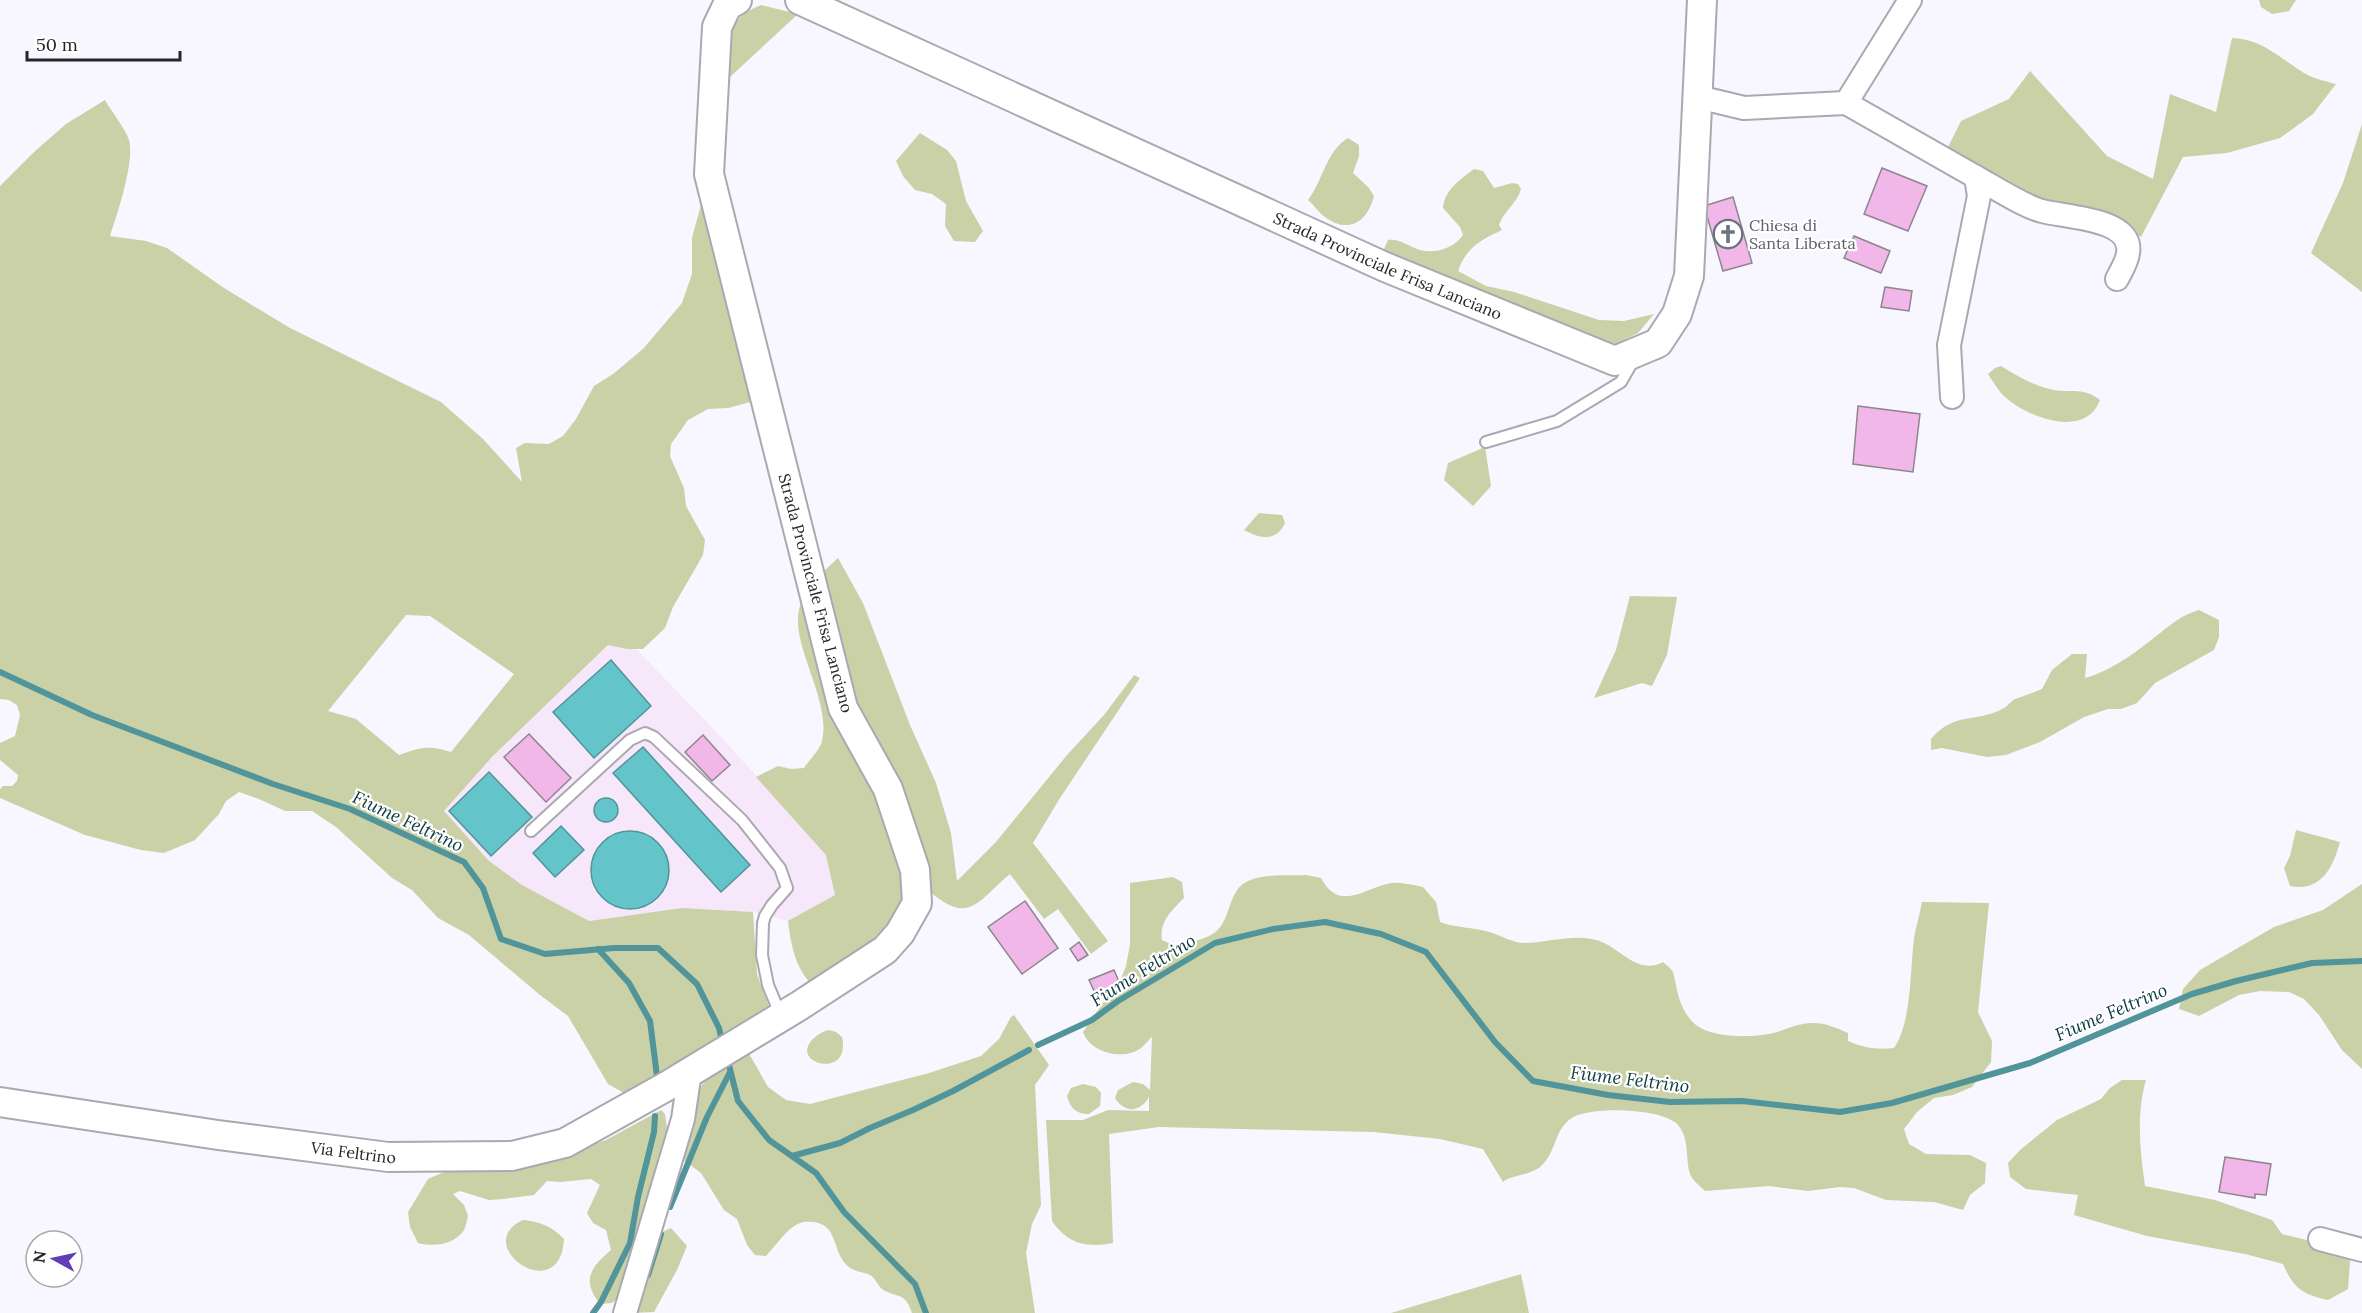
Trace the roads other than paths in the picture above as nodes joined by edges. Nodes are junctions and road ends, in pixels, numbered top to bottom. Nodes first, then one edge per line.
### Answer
1 (737, 0) edge
2 (800, 0) edge
3 (1702, 0) edge
4 (1910, 0) edge
5 (1698, 98) junction
6 (1846, 103) junction
7 (1976, 177) junction
8 (2117, 279) dead end
9 (1638, 351) junction
10 (1952, 397) dead end
11 (1486, 442) dead end
12 (531, 831) dead end
13 (781, 1017) junction
14 (690, 1072) junction
15 (0, 1102) edge
16 (2320, 1239) dead end
17 (2362, 1250) edge
18 (625, 1313) edge

1 - 13 street, Strada Provinciale Frisa Lanciano
2 - 9 street, Strada Provinciale Frisa Lanciano
3 - 5 street, Strada Provinciale Frisa Lanciano
4 - 6 street
5 - 6 street
5 - 9 street, Strada Provinciale Frisa Lanciano
6 - 7 street
7 - 8 street
7 - 10 street
9 - 11 lane
12 - 13 lane
13 - 14 street, Strada Provinciale Frisa Lanciano
14 - 15 street, Via Feltrino
14 - 18 street
16 - 17 street

